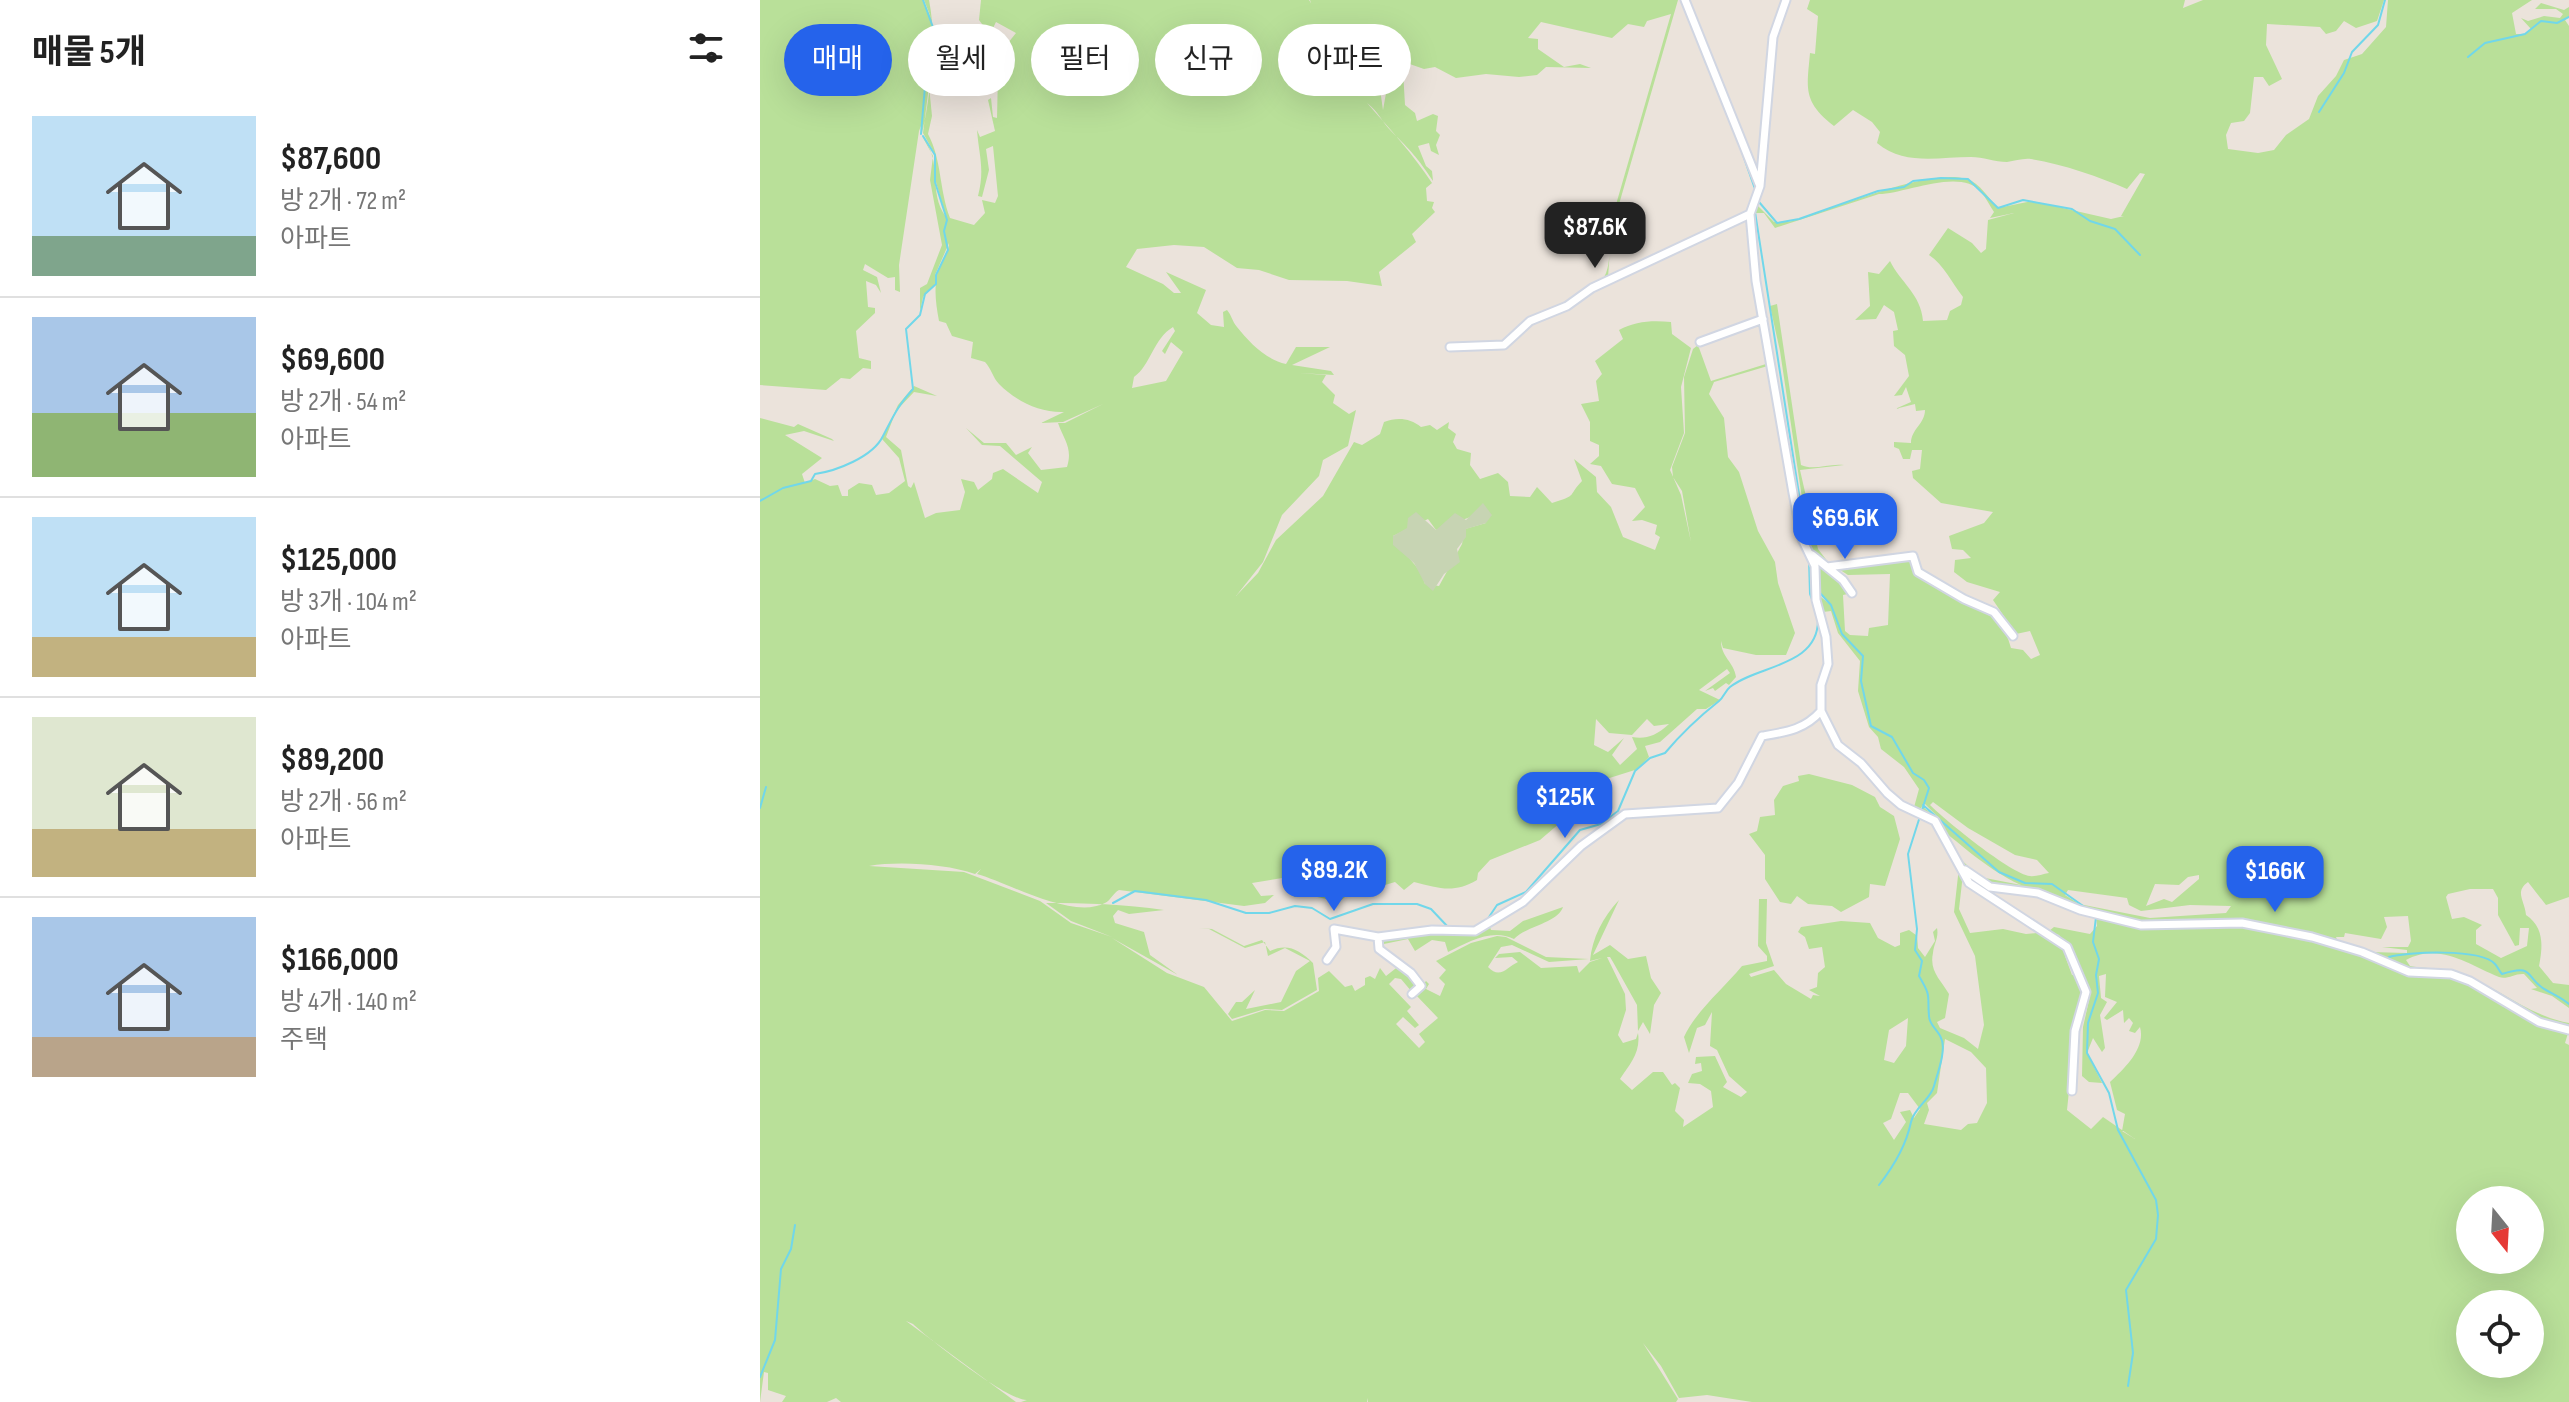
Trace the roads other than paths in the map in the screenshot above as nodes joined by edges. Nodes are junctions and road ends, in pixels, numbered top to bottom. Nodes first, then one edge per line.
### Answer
1 (1685, 0) edge
2 (1786, 0) edge
3 (1760, 186) junction
4 (1750, 214) junction
5 (1763, 319) junction
6 (1700, 342) dead end
7 (1450, 347) dead end
8 (1812, 555) junction
9 (1827, 567) junction
10 (1852, 593) dead end
11 (2013, 636) dead end
12 (1821, 711) junction
13 (1958, 863) junction
14 (1378, 937) junction
15 (1327, 960) dead end
16 (1412, 994) dead end
17 (2569, 1030) edge
18 (2072, 1091) dead end

1 - 3 street
2 - 3 street
3 - 4 street
4 - 5 street
4 - 7 street
5 - 6 street
5 - 8 street
8 - 9 street
8 - 12 street
9 - 10 street
9 - 11 street
12 - 13 street
12 - 14 street
13 - 17 street
13 - 18 street
14 - 15 street
14 - 16 street

